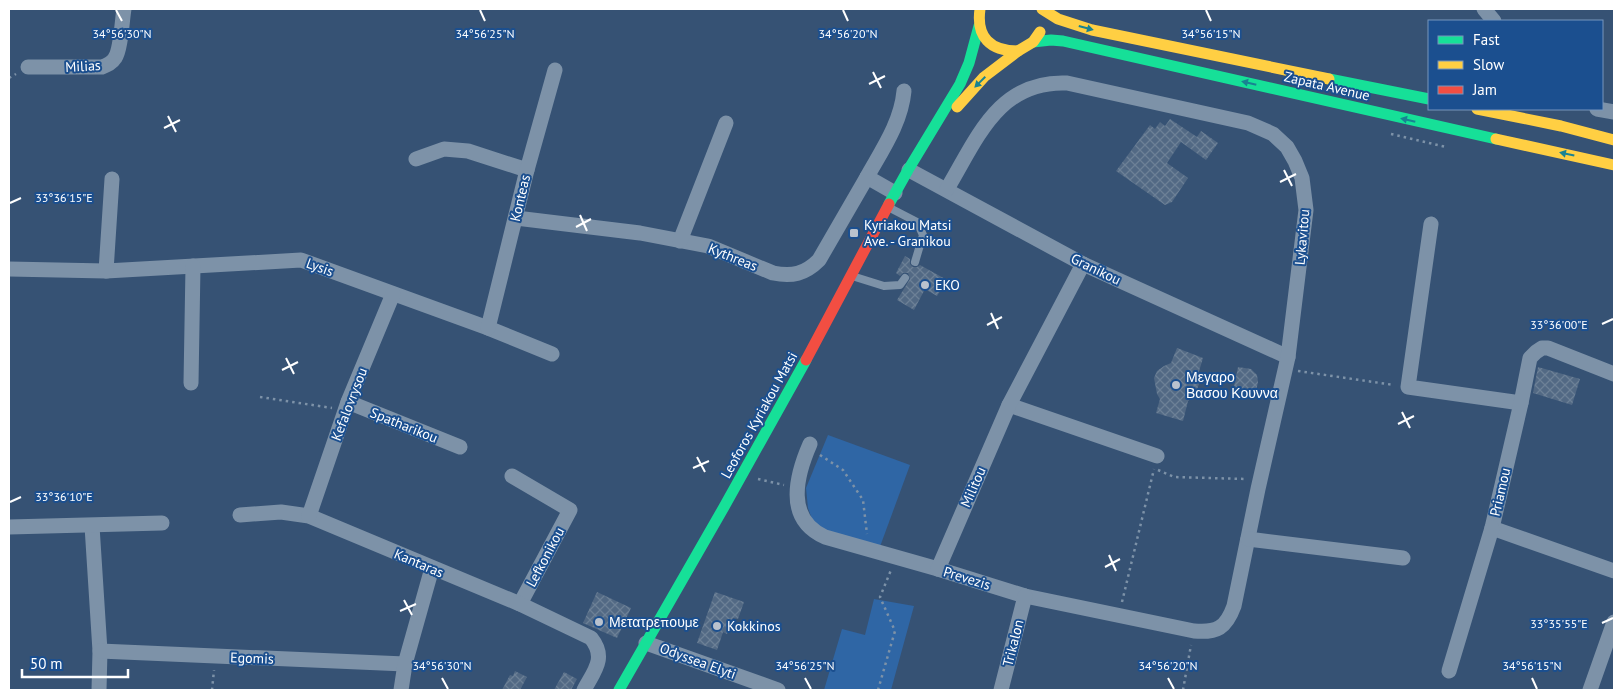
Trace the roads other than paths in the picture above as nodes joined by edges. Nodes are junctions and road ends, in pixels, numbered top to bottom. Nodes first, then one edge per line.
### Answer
1 (124, 9) edge
2 (980, 9) edge
3 (1041, 9) edge
4 (979, 26) junction
5 (1033, 42) junction
6 (1018, 51) junction
7 (28, 67) dead end
8 (555, 70) dead end
9 (904, 91) dead end
10 (1428, 99) edge
11 (1482, 110) edge
12 (726, 123) dead end
13 (1614, 140) edge
14 (921, 152) junction
15 (416, 159) dead end
16 (1614, 165) edge
17 (527, 170) junction
18 (909, 170) junction
19 (867, 177) junction
20 (112, 179) dead end
21 (947, 189) junction
22 (891, 200) junction
23 (516, 218) junction
24 (1431, 224) dead end
25 (680, 241) junction
26 (915, 262) dead end
27 (1083, 264) junction
28 (193, 266) junction
29 (9, 269) edge
30 (106, 271) junction
31 (852, 276) junction
32 (905, 278) dead end
33 (393, 294) junction
34 (488, 328) junction
35 (552, 354) dead end
36 (1287, 363) junction
37 (1614, 374) edge
38 (191, 383) dead end
39 (1521, 403) junction
40 (1009, 405) junction
41 (347, 406) junction
42 (810, 445) road end
43 (460, 447) dead end
44 (1156, 462) road end
45 (512, 476) dead end
46 (240, 515) dead end
47 (309, 516) junction
48 (162, 522) dead end
49 (92, 526) junction
50 (9, 527) edge
51 (1492, 528) junction
52 (1248, 539) junction
53 (1404, 558) dead end
54 (432, 568) junction
55 (938, 569) junction
56 (1614, 571) edge
57 (1025, 596) junction
58 (520, 604) junction
59 (1614, 622) edge
60 (1216, 630) joint
61 (646, 643) junction
62 (100, 651) junction
63 (405, 664) junction
64 (1449, 671) dead end
65 (99, 690) edge
66 (401, 690) edge
67 (584, 690) edge
68 (619, 690) edge
69 (778, 690) edge
70 (1001, 690) edge
71 (1590, 690) edge

1 - 7 street, Milias
2 - 4 main road, Leoforos Kyriakou Matsi
3 - 5 main road
3 -> 10 main road, Zapata Avenue
4 - 6 main road
4 - 14 main road, Leoforos Kyriakou Matsi
5 - 6 main road, Leoforos Kyriakou Matsi
16 -> 5 main road, Zapata Avenue
6 -> 14 main road, Leoforos Kyriakou Matsi
8 - 17 street, Konteas
9 - 19 street, Kythreas
11 - 13 main road
12 - 25 street
14 - 18 main road, Leoforos Kyriakou Matsi
15 - 17 street
17 - 23 street, Konteas
18 - 21 street, Granikou
18 - 22 main road, Leoforos Kyriakou Matsi
19 - 22 street
19 - 25 street, Kythreas
20 - 30 street
21 - 27 street, Granikou
21 - 36 street, Lykavitou
22 - 26 lane
22 - 31 main road, Leoforos Kyriakou Matsi
23 - 25 street, Kythreas
23 - 34 street, Konteas
24 - 39 street
27 - 36 street, Granikou
27 - 40 street, Militou
28 - 30 street, Lysis
28 - 33 street, Lysis
28 - 38 street
29 - 30 street, Lysis
31 - 32 lane
31 - 61 main road, Leoforos Kyriakou Matsi
33 - 34 street, Lysis
33 - 41 street, Kefalovrysou
34 - 35 street, Lysis
36 - 52 street, Lykavitou
37 - 39 street, Priamou
39 - 51 street, Priamou
40 - 44 street
40 - 55 street, Militou
41 - 43 street, Spatharikou
41 - 47 street, Kefalovrysou
42 - 55 street, Prevezis
45 - 58 street, Lefkonikou
46 - 47 street, Kantaras
47 - 54 street, Kantaras
48 - 49 street
49 - 50 street
49 - 62 street
51 - 56 street, Priamou
51 - 64 street
52 - 53 street
52 - 60 street, Lykavitou
54 - 58 street, Kantaras
54 - 63 street
55 - 57 street, Prevezis
57 - 60 street, Prevezis
57 - 70 street, Trikalon
58 - 67 street, Kantaras
59 - 71 street
61 - 68 main road, Leoforos Kyriakou Matsi
61 - 69 street, Odyssea Elyti
62 - 63 street, Egomis
62 - 65 street
63 - 66 street

